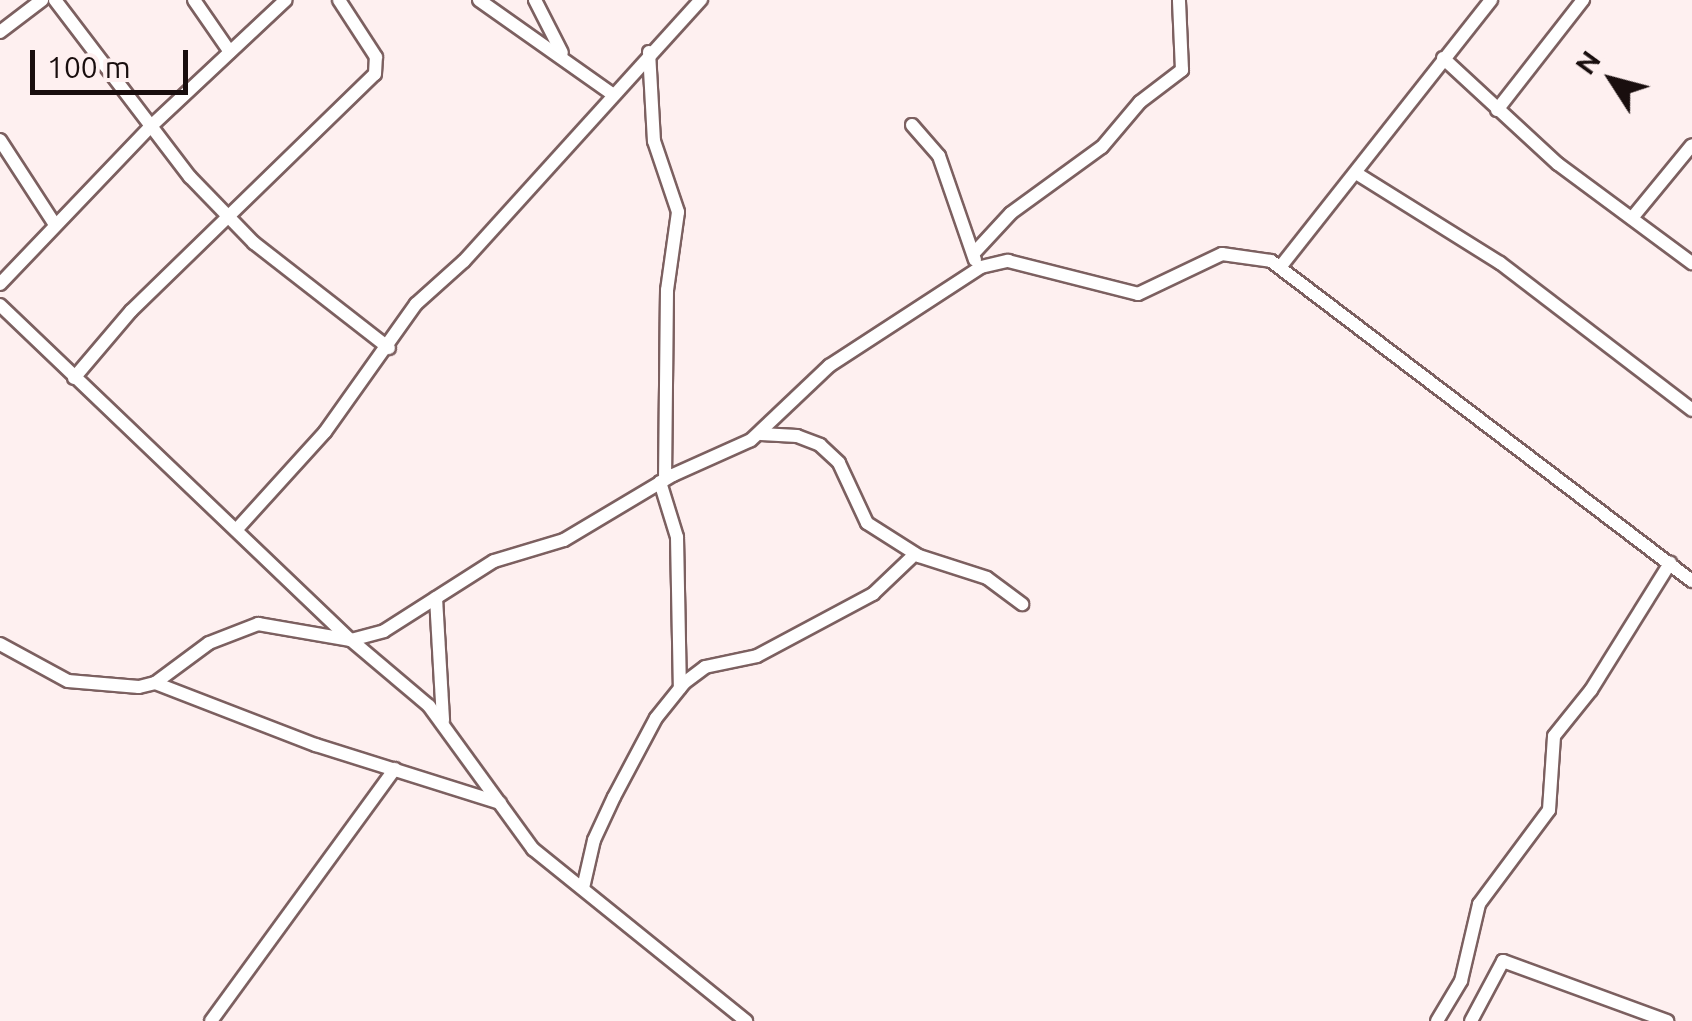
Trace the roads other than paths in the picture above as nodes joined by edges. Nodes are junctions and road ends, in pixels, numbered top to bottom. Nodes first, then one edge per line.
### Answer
1 (42, 0) edge
2 (55, 0) edge
3 (194, 0) edge
4 (286, 0) edge
5 (340, 0) edge
6 (480, 0) edge
7 (535, 0) edge
8 (701, 0) edge
9 (1179, 0) edge
10 (1491, 0) edge
11 (1583, 0) edge
12 (0, 32) edge
13 (230, 52) junction
14 (649, 52) junction
15 (563, 56) junction
16 (1443, 58) junction
17 (611, 93) junction
18 (1497, 110) junction
19 (912, 124) dead end
20 (149, 128) junction
21 (0, 140) edge
22 (1692, 145) edge
23 (1356, 173) junction
24 (228, 216) junction
25 (1632, 218) junction
26 (54, 223) junction
27 (974, 254) junction
28 (1692, 264) edge
29 (1281, 266) junction
30 (976, 270) junction
31 (0, 284) edge
32 (0, 305) edge
33 (388, 348) junction
34 (74, 378) junction
35 (1692, 410) edge
36 (758, 434) junction
37 (663, 481) junction
38 (237, 530) junction
39 (915, 554) junction
40 (1692, 565) edge
41 (1673, 567) junction
42 (1692, 582) edge
43 (436, 598) junction
44 (1022, 604) dead end
45 (351, 640) junction
46 (0, 644) edge
47 (155, 684) junction
48 (680, 688) junction
49 (443, 722) junction
50 (395, 769) junction
51 (500, 802) junction
52 (584, 888) junction
53 (211, 1021) edge
54 (746, 1021) edge
55 (1437, 1021) edge
56 (1471, 1021) edge
57 (1667, 1021) edge

1 - 12 street
2 - 20 street
3 - 13 street
4 - 13 street
5 - 24 street
6 - 15 street
7 - 15 street
8 - 14 street
9 - 27 street
10 - 16 street
11 - 18 street
13 - 20 street
14 - 17 street
14 - 37 street
15 - 17 street
16 - 18 street
16 - 23 street
17 - 33 street
18 - 25 street
19 - 27 street
20 - 24 street
20 - 26 street
21 - 26 street
22 - 25 street
23 - 29 street
23 - 35 street
24 - 33 street
24 - 34 street
25 - 28 street
26 - 31 street
27 - 30 street
29 - 30 street
29 - 41 street
30 - 36 street
32 - 34 street
33 - 38 street
34 - 38 street
36 - 37 street
36 - 39 street
37 - 43 street
37 - 48 street
38 - 45 street
39 - 44 street
39 - 48 street
40 - 41 street
41 - 42 street
41 - 55 street
43 - 45 street
43 - 49 street
45 - 47 street
45 - 49 street
46 - 47 street
47 - 50 street
48 - 52 street
49 - 51 street
50 - 51 street
50 - 53 street
51 - 52 street
52 - 54 street
56 - 57 street

